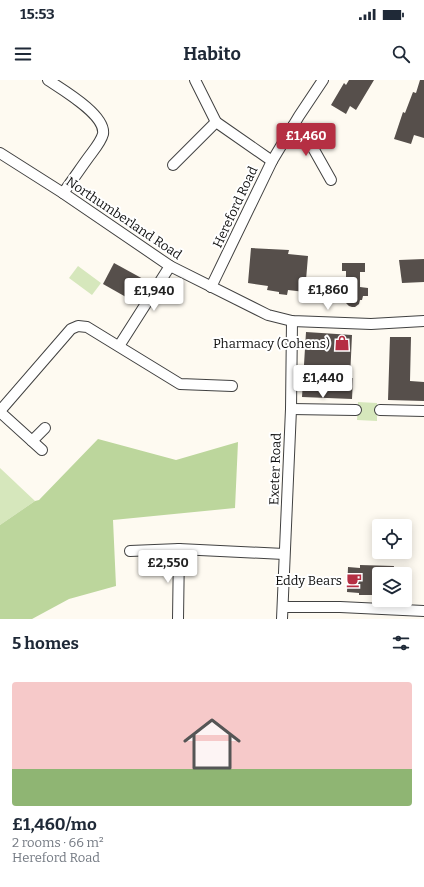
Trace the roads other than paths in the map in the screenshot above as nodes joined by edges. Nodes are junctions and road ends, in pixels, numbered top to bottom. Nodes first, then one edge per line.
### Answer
1 (195, 80) edge
2 (323, 80) edge
3 (51, 81) edge
4 (216, 122) junction
5 (293, 126) junction
6 (0, 153) edge
7 (272, 160) junction
8 (173, 165) dead end
9 (331, 180) dead end
10 (63, 193) junction
11 (170, 266) junction
12 (211, 287) junction
13 (292, 321) junction
14 (424, 321) edge
15 (119, 346) junction
16 (232, 386) dead end
17 (291, 409) junction
18 (356, 410) dead end
19 (380, 410) dead end
20 (424, 411) edge
21 (0, 412) edge
22 (45, 428) dead end
23 (32, 441) junction
24 (42, 450) dead end
25 (180, 549) junction
26 (130, 551) dead end
27 (284, 554) junction
28 (283, 606) junction
29 (423, 609) edge
30 (178, 619) edge
31 (282, 619) edge

1 - 4 street
2 - 5 street, Hereford Road
3 - 10 street
4 - 7 street
4 - 8 street
5 - 7 street, Hereford Road
5 - 9 street
6 - 10 street, Northumberland Road
7 - 12 street, Hereford Road
10 - 11 street, Northumberland Road
11 - 12 street, Northumberland Road
11 - 15 street
12 - 13 street, Northumberland Road
13 - 14 street, Northumberland Road
13 - 17 street, Exeter Road
15 - 16 street
15 - 21 street
17 - 18 street
17 - 27 street, Exeter Road
19 - 20 street
21 - 23 street
22 - 23 street
23 - 24 street
25 - 26 street
25 - 27 street
25 - 30 street
27 - 28 street, Exeter Road
28 - 29 street
28 - 31 street, Exeter Road

